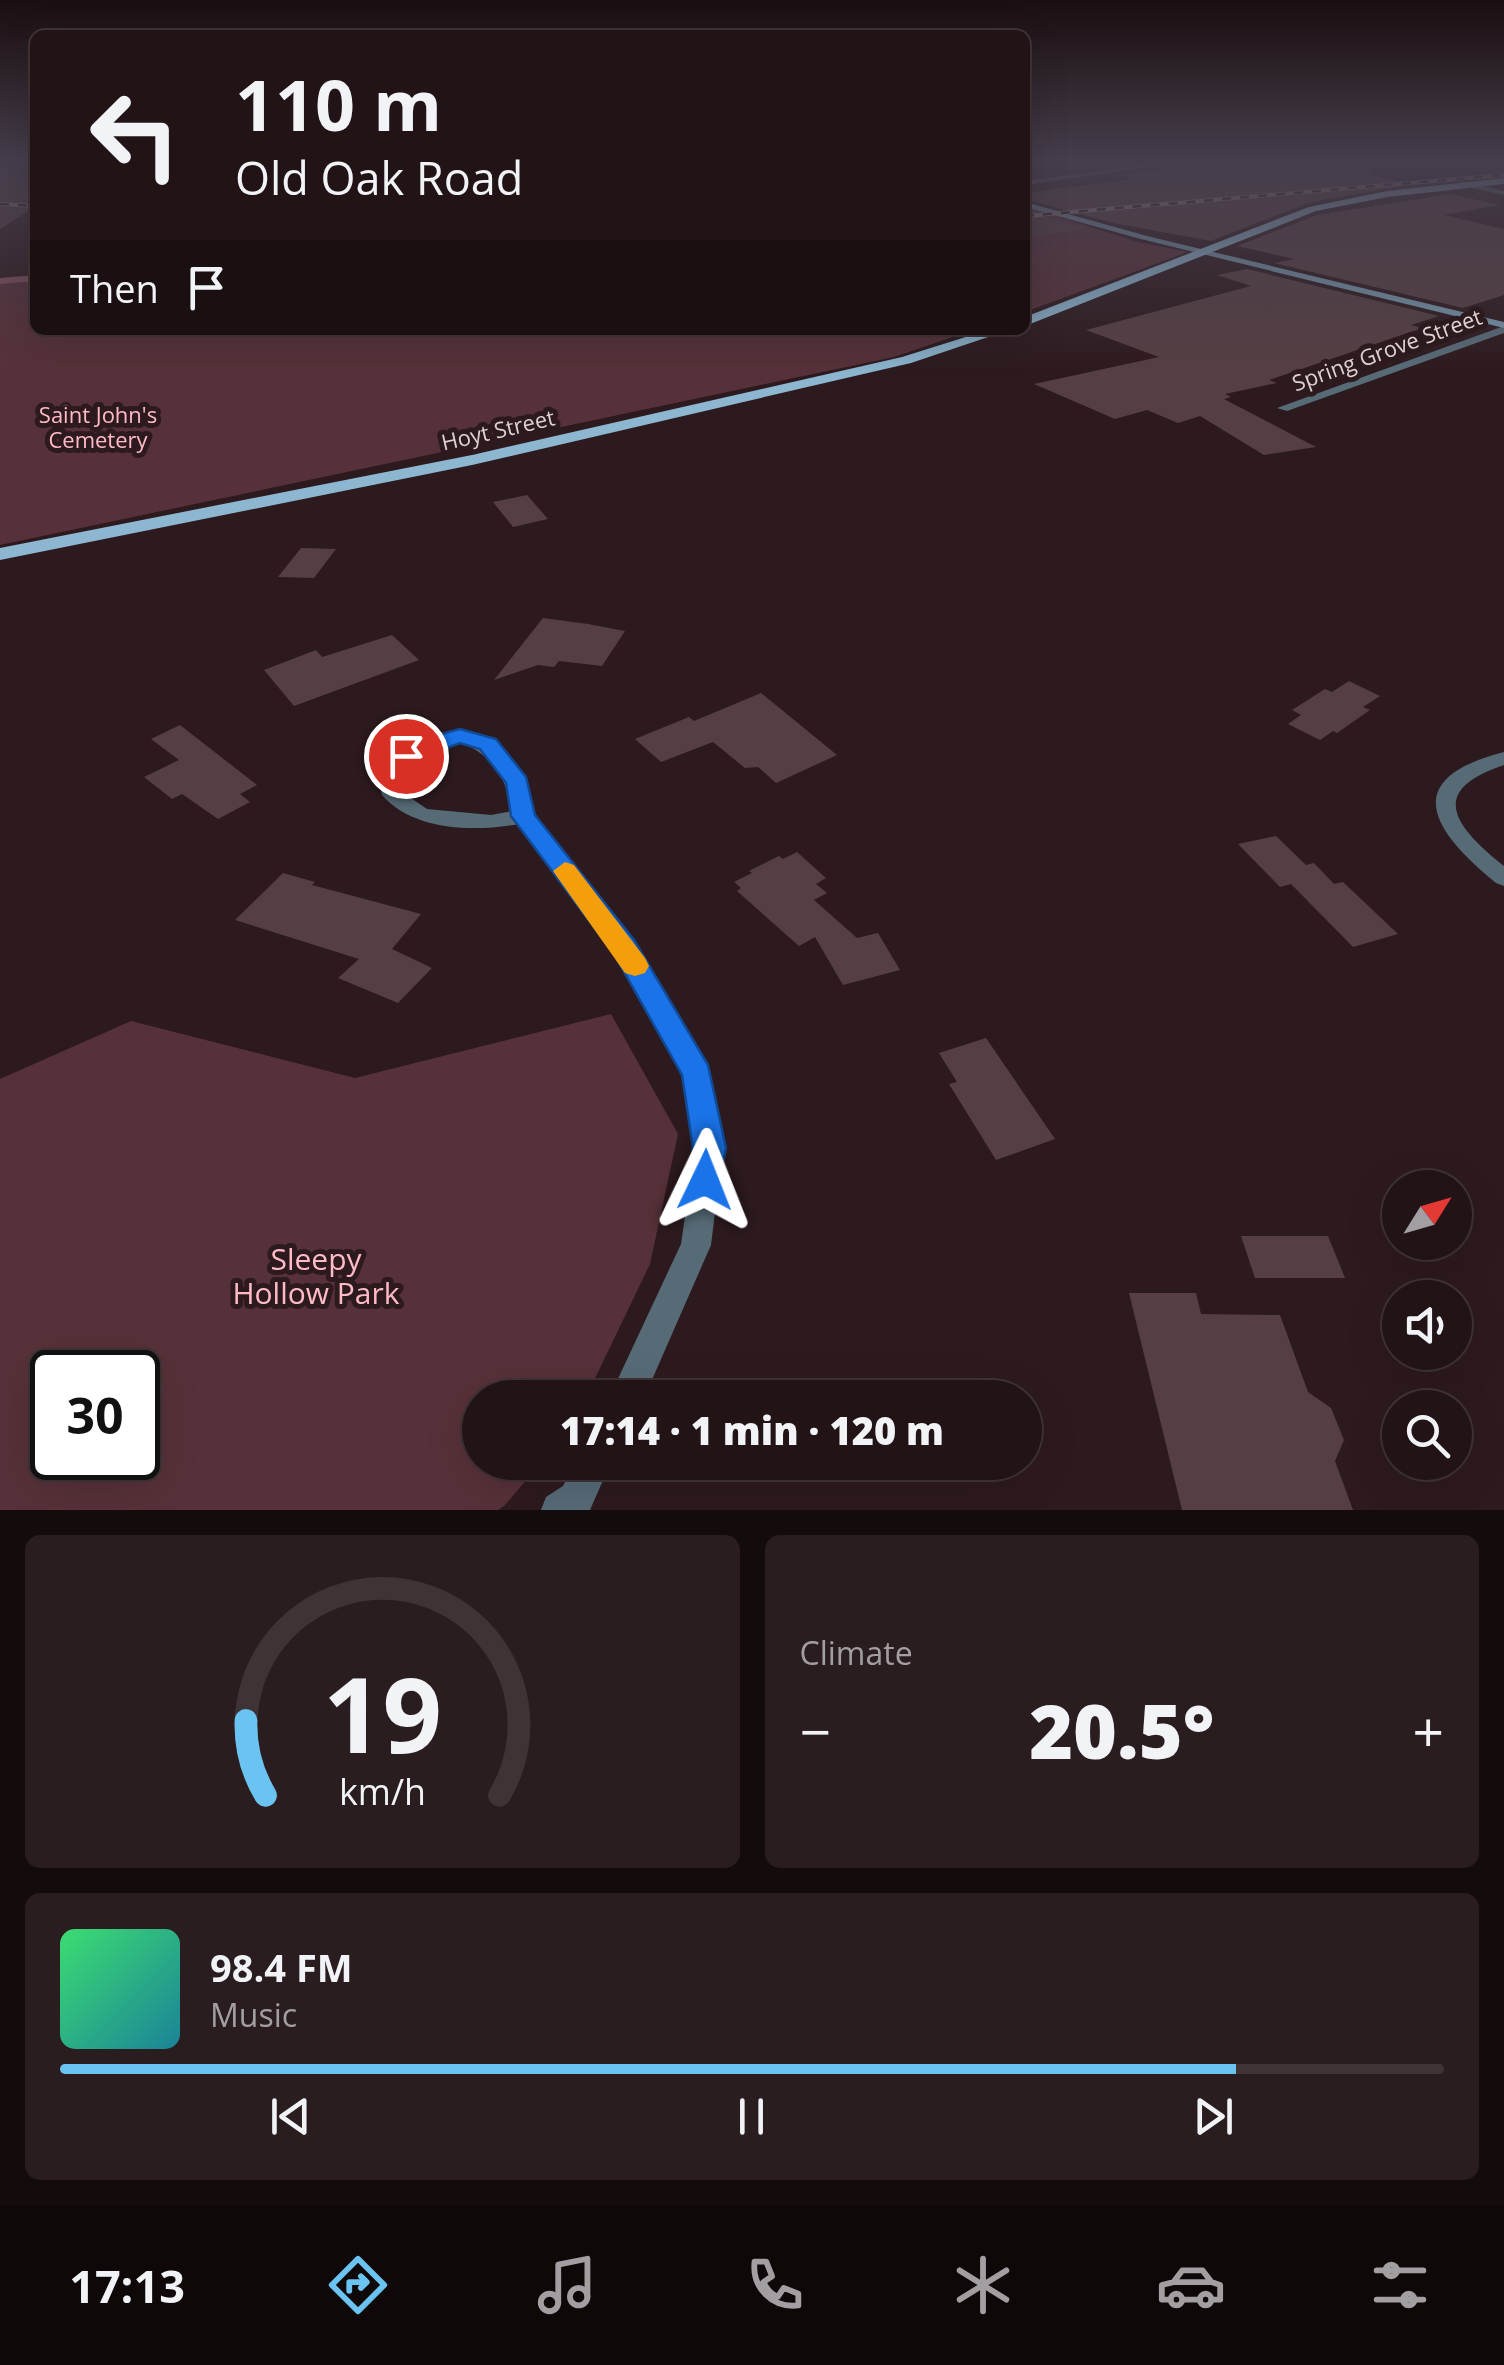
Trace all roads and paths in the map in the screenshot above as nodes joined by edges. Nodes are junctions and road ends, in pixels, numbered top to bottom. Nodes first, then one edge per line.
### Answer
1 (1116, 232) edge
2 (1252, 232) edge
3 (1201, 251) junction
4 (1030, 320) edge
5 (1504, 327) edge
6 (986, 335) edge
7 (1284, 408) dead end
8 (0, 554) edge
9 (1504, 758) edge
10 (524, 816) junction
11 (1504, 878) edge
12 (634, 1380) edge
13 (585, 1480) edge
14 (559, 1510) edge

1 - 3 street
2 - 3 main road
3 - 4 main road
3 - 5 street
5 - 7 street, Spring Grove Street
6 - 8 main road, Hoyt Street
9 - 11 street
10 - 10 street
10 - 12 street
13 - 14 street

